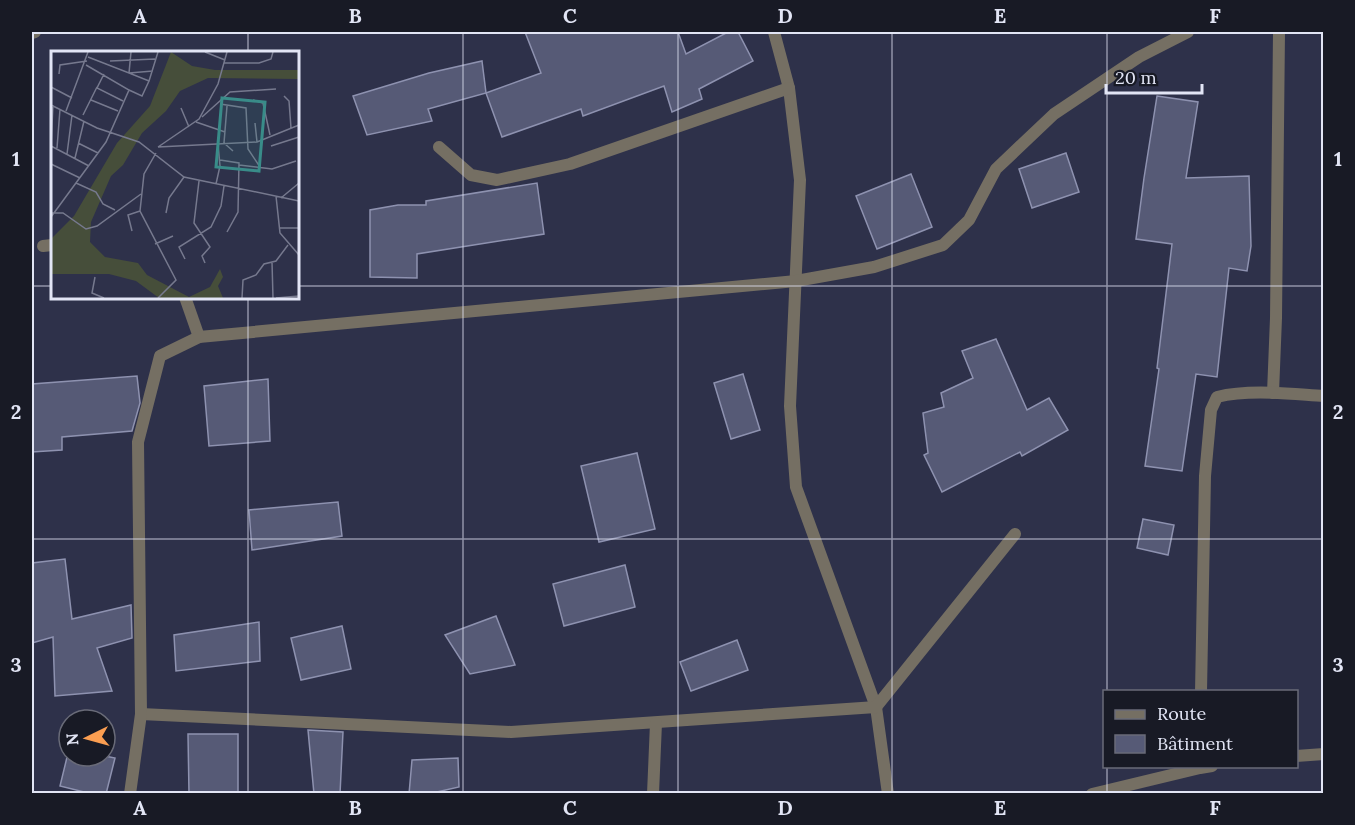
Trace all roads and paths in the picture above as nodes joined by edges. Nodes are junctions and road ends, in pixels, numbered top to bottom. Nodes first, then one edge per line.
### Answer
1 (774, 32) edge
2 (1188, 32) edge
3 (1280, 32) edge
4 (789, 88) junction
5 (438, 147) dead end
6 (796, 281) junction
7 (185, 298) edge
8 (200, 337) junction
9 (1273, 393) junction
10 (1323, 396) edge
11 (1015, 534) dead end
12 (1201, 690) edge
13 (876, 707) junction
14 (141, 714) junction
15 (656, 723) junction
16 (1323, 754) edge
17 (1298, 756) edge
18 (1200, 768) edge
19 (130, 794) edge
20 (653, 794) edge
21 (888, 794) edge
22 (1092, 794) edge

1 - 4 street
2 - 6 street
3 - 9 street
4 - 5 street
4 - 6 street
6 - 8 street
6 - 13 street
7 - 8 street
8 - 14 street
9 - 10 street
9 - 12 street
11 - 13 street
13 - 15 street
13 - 21 street
14 - 15 street
14 - 19 street
15 - 20 street
16 - 17 street
18 - 22 street

